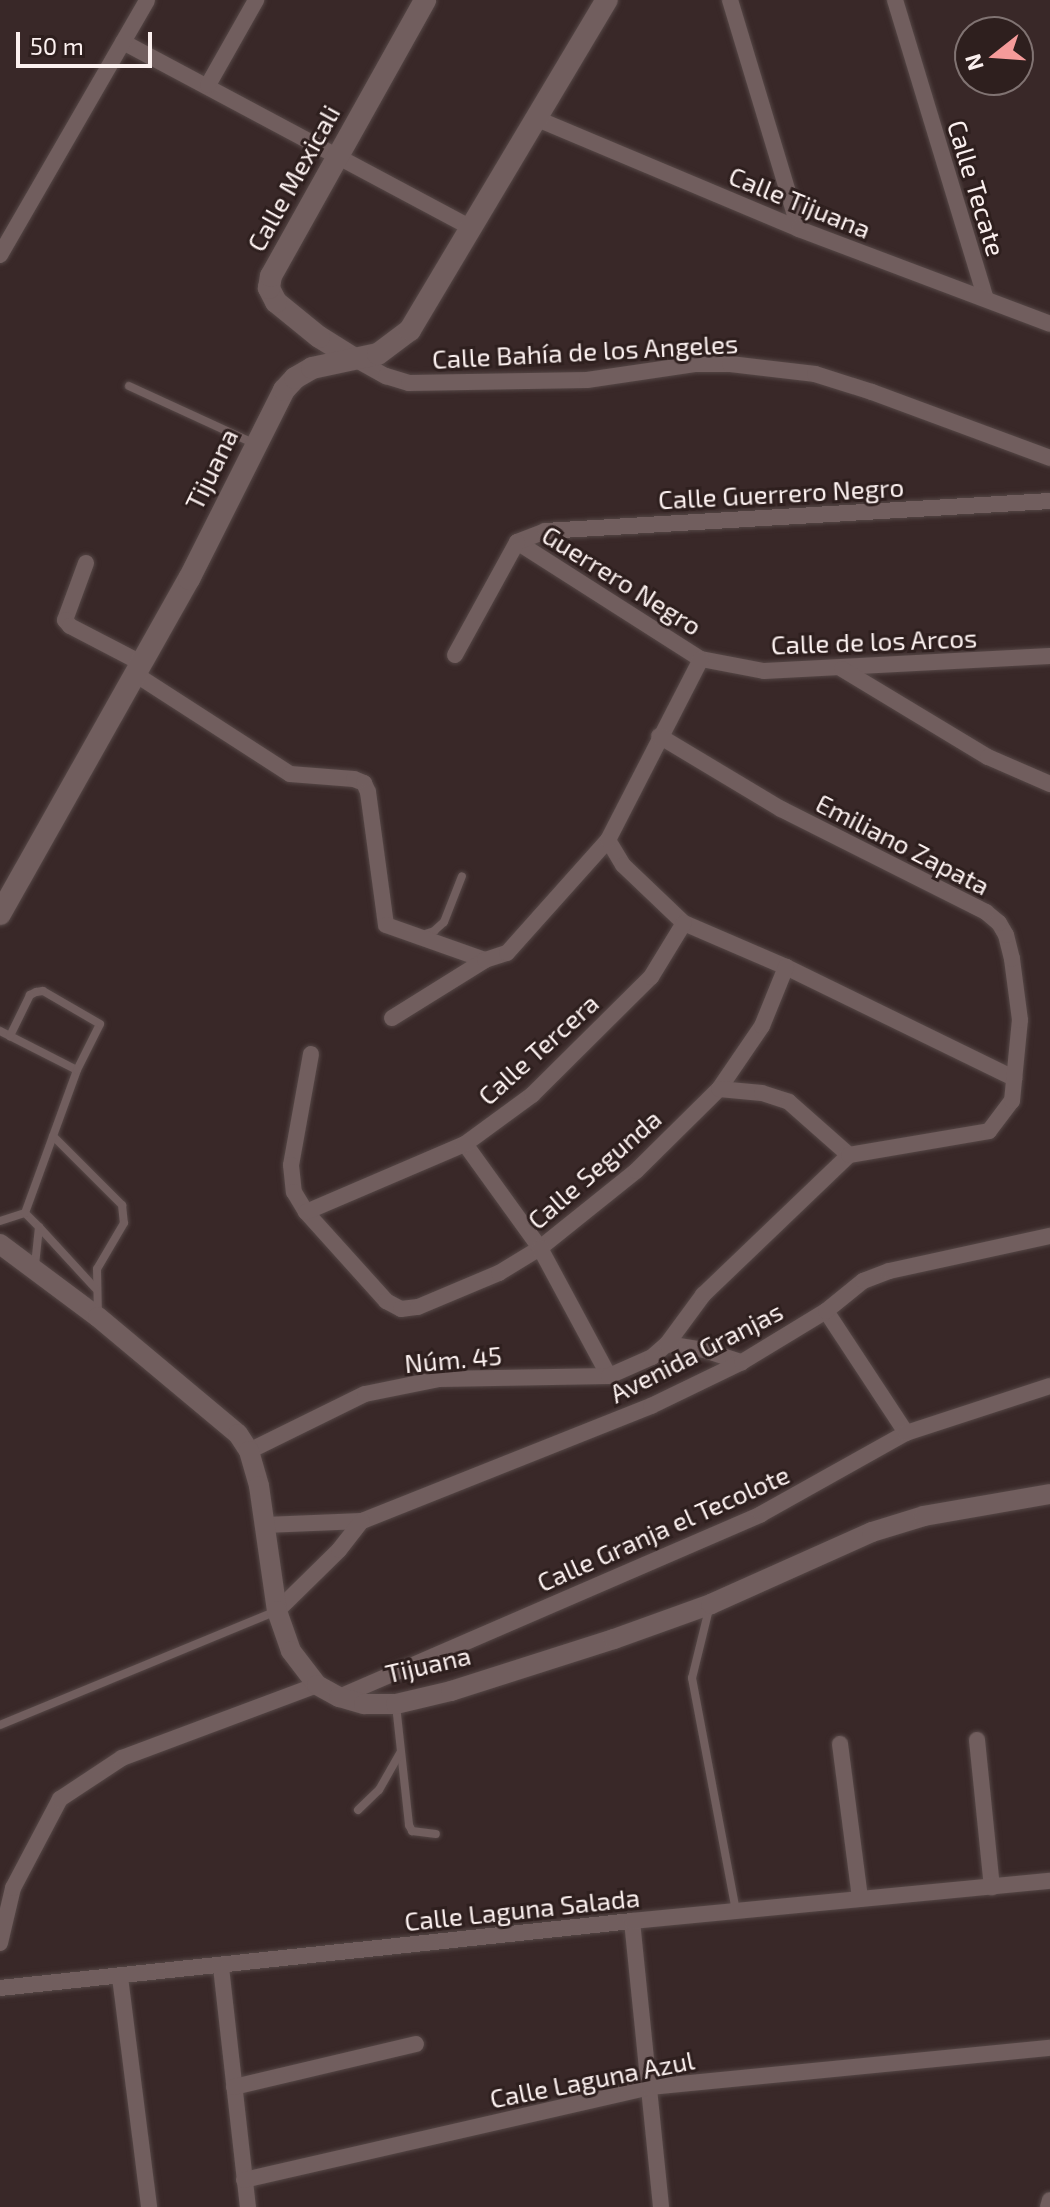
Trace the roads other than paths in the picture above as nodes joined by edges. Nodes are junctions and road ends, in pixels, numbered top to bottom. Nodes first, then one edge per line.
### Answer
1 (147, 0) edge
2 (256, 0) edge
3 (425, 0) edge
4 (607, 0) edge
5 (730, 0) edge
6 (895, 0) edge
7 (123, 42) junction
8 (208, 85) junction
9 (535, 118) junction
10 (336, 158) junction
11 (471, 228) junction
12 (799, 229) junction
13 (0, 255) edge
14 (985, 297) junction
15 (1050, 324) edge
16 (353, 358) junction
17 (129, 386) dead end
18 (254, 444) junction
19 (1050, 458) edge
20 (1050, 501) edge
21 (517, 542) junction
22 (86, 563) dead end
23 (455, 655) dead end
24 (1050, 656) edge
25 (701, 659) junction
26 (138, 669) junction
27 (842, 669) junction
28 (659, 736) junction
29 (1050, 784) edge
30 (608, 840) junction
31 (462, 876) dead end
32 (0, 914) edge
33 (684, 923) junction
34 (418, 936) junction
35 (485, 960) junction
36 (786, 967) junction
37 (392, 1018) dead end
38 (0, 1031) edge
39 (10, 1036) junction
40 (311, 1054) dead end
41 (77, 1070) junction
42 (1014, 1078) junction
43 (719, 1089) junction
44 (53, 1136) junction
45 (465, 1144) junction
46 (849, 1155) junction
47 (306, 1212) junction
48 (25, 1213) junction
49 (0, 1221) edge
50 (39, 1227) junction
51 (1050, 1236) edge
52 (0, 1244) edge
53 (540, 1248) junction
54 (35, 1270) junction
55 (96, 1289) junction
56 (826, 1311) junction
57 (98, 1317) junction
58 (667, 1344) junction
59 (742, 1362) junction
60 (609, 1376) junction
61 (1050, 1386) edge
62 (906, 1433) junction
63 (249, 1451) junction
64 (1050, 1494) edge
65 (362, 1521) junction
66 (265, 1525) junction
67 (711, 1604) junction
68 (277, 1611) junction
69 (317, 1685) junction
70 (339, 1697) junction
71 (396, 1704) junction
72 (0, 1725) edge
73 (977, 1740) dead end
74 (840, 1744) dead end
75 (401, 1752) junction
76 (358, 1810) dead end
77 (436, 1834) dead end
78 (1050, 1881) edge
79 (992, 1887) junction
80 (860, 1899) junction
81 (736, 1910) junction
82 (632, 1921) junction
83 (0, 1943) edge
84 (221, 1967) junction
85 (120, 1977) junction
86 (0, 1988) edge
87 (416, 2044) dead end
88 (1050, 2048) edge
89 (234, 2087) junction
90 (650, 2087) junction
91 (244, 2180) junction
92 (1050, 2200) edge
93 (149, 2207) edge
94 (248, 2207) edge
95 (661, 2207) edge
96 (1048, 2207) edge

1 - 7 street
2 - 8 street
3 - 10 main road, Calle Mexicali
4 - 9 main road, Tijuana
5 - 12 street
6 - 14 street, Calle Tecate
7 - 8 street
7 - 13 street
8 - 10 street
9 - 11 main road, Tijuana
9 - 12 street, Calle Tijuana
10 - 11 street
10 - 16 main road, Calle Mexicali
11 - 16 main road, Tijuana
12 - 14 street, Calle Tijuana
14 - 15 street, Calle Tijuana
16 - 18 main road, Tijuana
16 - 19 street, Calle Bahía de los Angeles
17 - 18 lane
18 - 26 main road, Tijuana
20 - 21 street, Calle Guerrero Negro
21 - 23 street
21 - 25 street, Guerrero Negro
22 - 26 street
24 - 27 street, Calle de los Arcos
25 - 27 street, Calle de los Arcos
25 - 28 street
26 - 32 main road, Tijuana
26 - 34 street
27 - 29 street
28 - 30 street
28 - 42 street, Emiliano Zapata
30 - 33 street
30 - 35 street
31 - 34 lane
33 - 36 street
33 - 45 street, Calle Tercera
34 - 35 street
35 - 37 street
36 - 42 street
36 - 43 street, Calle Segunda
38 - 39 lane
39 - 41 lane
39 - 41 lane
40 - 47 street
41 - 44 lane
42 - 46 street, Emiliano Zapata
43 - 46 street
43 - 53 street, Calle Segunda
44 - 48 lane
44 - 55 lane
45 - 47 street, Calle Tercera
45 - 53 street
46 - 58 street
47 - 53 street, Calle Segunda
48 - 49 lane
48 - 50 lane
50 - 54 lane
50 - 55 lane
51 - 56 street, Avenida Granjas
52 - 54 street, Tijuana
53 - 60 street
54 - 57 street, Tijuana
55 - 57 lane
56 - 59 street, Avenida Granjas
56 - 62 street
57 - 63 street, Tijuana
58 - 59 street
58 - 60 street, Núm. 45
59 - 65 street, Avenida Granjas
60 - 63 street, Núm. 45
61 - 62 street, Calle Granja el Tecolote
62 - 70 street, Calle Granja el Tecolote
63 - 66 street, Tijuana
64 - 67 street, Tijuana
65 - 66 street, Avenida Granjas
65 - 68 street, Avenida Granjas
66 - 68 street, Tijuana
67 - 71 street, Tijuana
67 - 81 lane
68 - 69 street, Tijuana
68 - 72 lane
69 - 70 street, Tijuana
69 - 83 street
70 - 71 street, Tijuana
71 - 75 lane
73 - 79 street
74 - 80 street
75 - 76 lane
75 - 77 lane
78 - 79 street, Calle Laguna Salada
79 - 80 street, Calle Laguna Salada
80 - 81 street, Calle Laguna Salada
81 - 82 street, Calle Laguna Salada
82 - 84 street, Calle Laguna Salada
82 - 90 street
84 - 85 street, Calle Laguna Salada
84 - 89 street
85 - 86 street, Calle Laguna Salada
85 - 93 street
87 - 89 street
88 - 90 street, Calle Laguna Azul
89 - 91 street
90 - 91 street, Calle Laguna Azul
90 - 95 street
91 - 94 street
92 - 96 street

